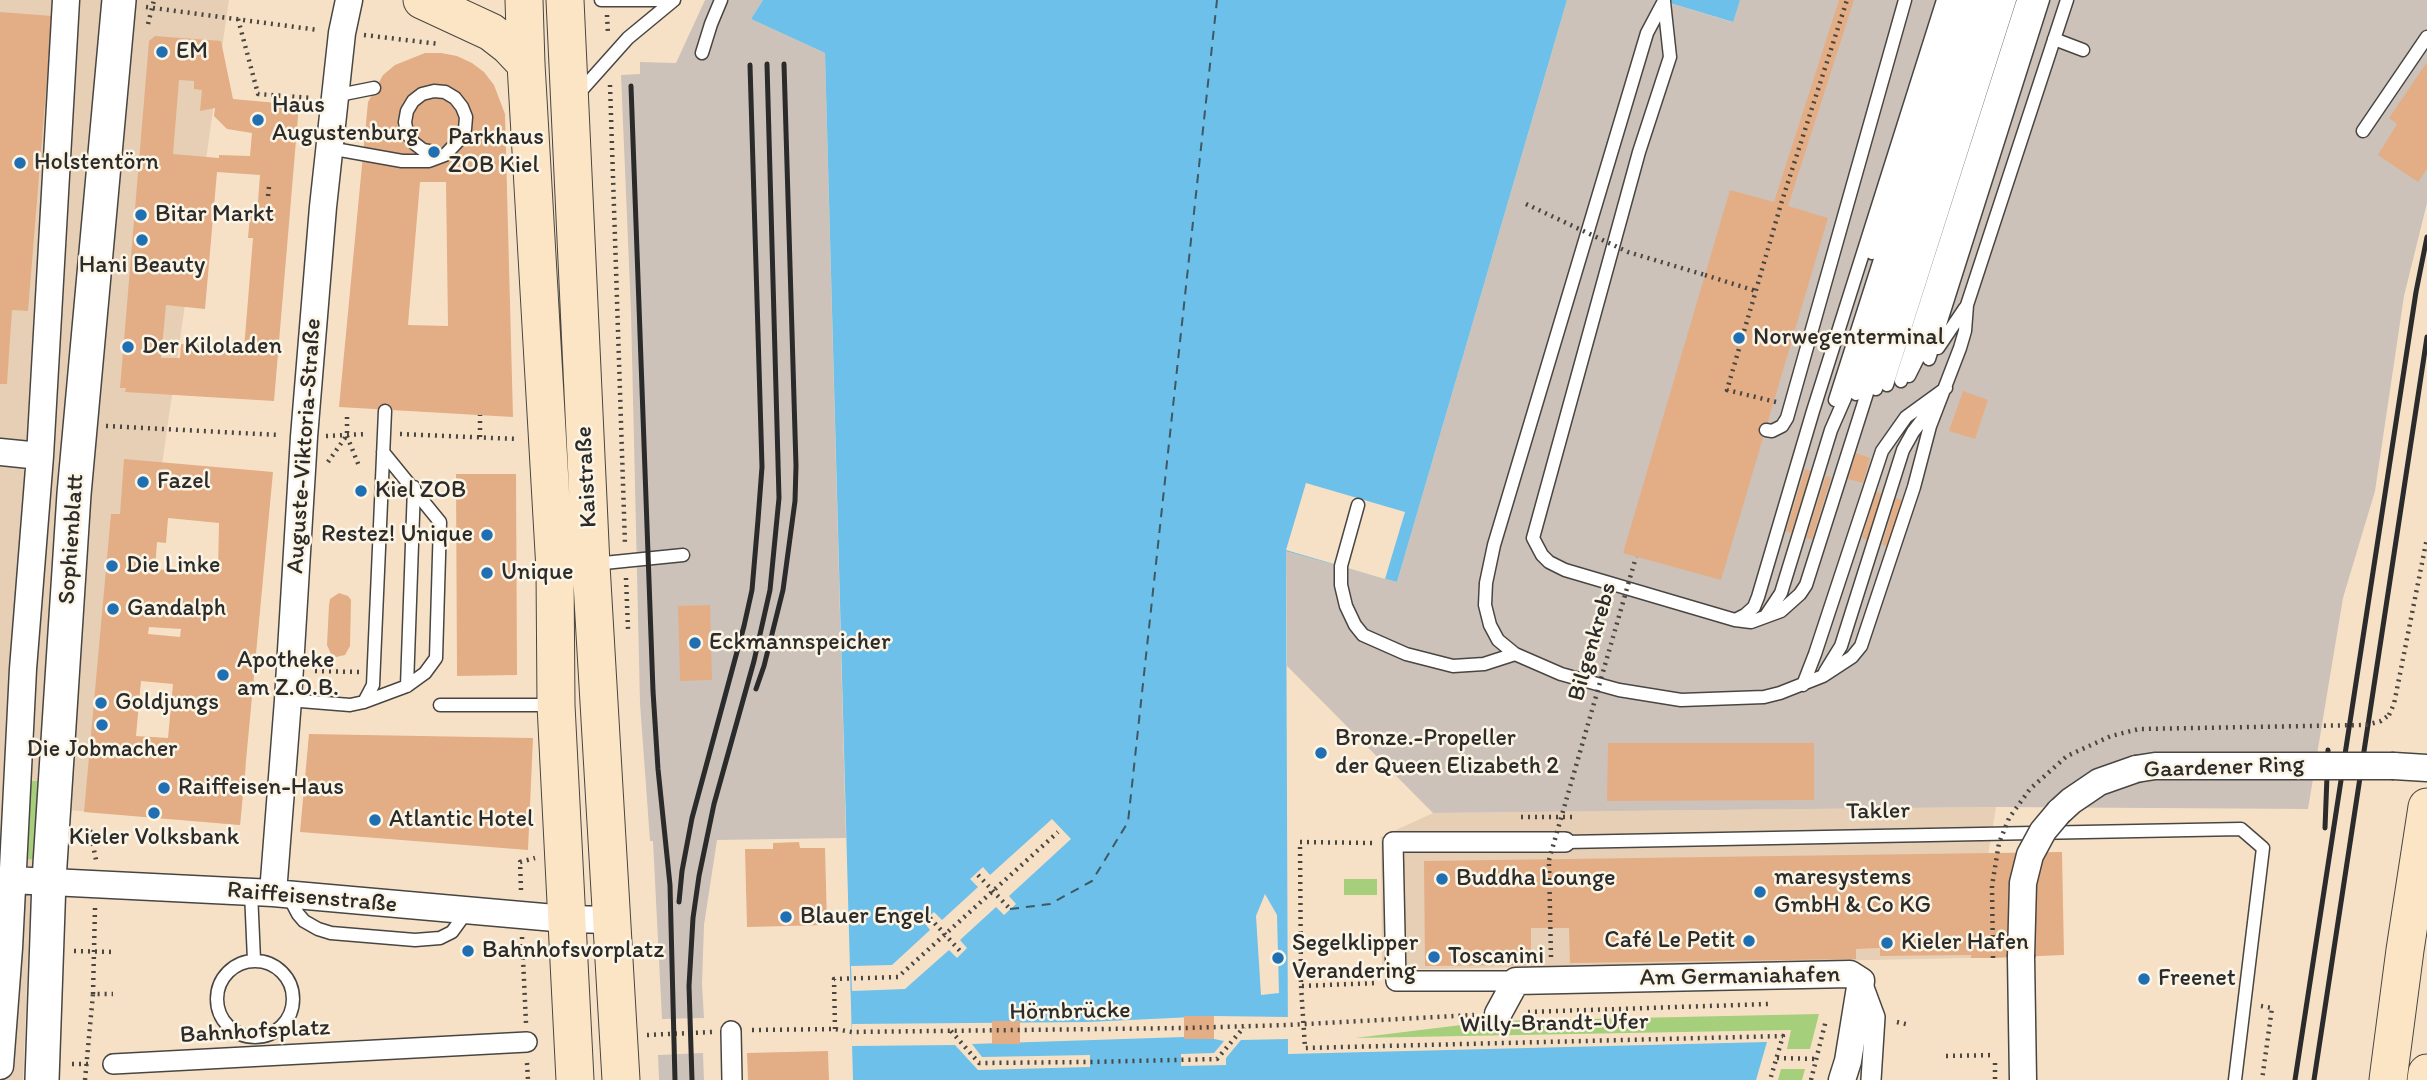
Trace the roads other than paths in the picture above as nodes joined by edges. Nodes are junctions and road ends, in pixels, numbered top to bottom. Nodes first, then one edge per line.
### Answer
1 (66, 0) edge
2 (119, 0) edge
3 (349, 0) edge
4 (422, 0) edge
5 (524, 0) edge
6 (565, 0) edge
7 (601, 0) edge
8 (666, 0) edge
9 (674, 0) edge
10 (721, 0) edge
11 (1905, 0) edge
12 (1943, 0) edge
13 (1953, 0) edge
14 (1963, 0) edge
15 (1972, 0) edge
16 (1982, 0) edge
17 (1992, 0) edge
18 (2001, 0) edge
19 (2010, 0) edge
20 (2023, 0) edge
21 (2032, 0) edge
22 (2043, 0) edge
23 (2067, 0) edge
24 (607, 1) edge
25 (2427, 37) edge
26 (2054, 39) junction
27 (2083, 50) dead end
28 (702, 53) dead end
29 (526, 64) junction
30 (374, 88) dead end
31 (334, 98) junction
32 (571, 102) junction
33 (2363, 131) dead end
34 (329, 148) junction
35 (434, 152) dead end
36 (1967, 305) junction
37 (1929, 359) junction
38 (1905, 378) junction
39 (1946, 388) junction
40 (1850, 397) junction
41 (385, 411) dead end
42 (1766, 430) dead end
43 (0, 452) edge
44 (383, 452) junction
45 (40, 456) junction
46 (414, 487) junction
47 (1358, 505) dead end
48 (682, 555) dead end
49 (584, 566) junction
50 (1735, 620) junction
51 (1762, 620) junction
52 (1515, 654) junction
53 (23, 669) junction
54 (1822, 676) junction
55 (1803, 685) junction
56 (407, 686) junction
57 (288, 700) junction
58 (365, 702) junction
59 (0, 704) edge
60 (440, 705) dead end
61 (556, 705) junction
62 (2427, 768) edge
63 (2427, 807) edge
64 (1565, 842) joint
65 (11, 880) junction
66 (49, 880) junction
67 (271, 893) junction
68 (566, 919) junction
69 (612, 920) junction
70 (254, 960) junction
71 (1396, 981) joint
72 (1516, 981) junction
73 (1861, 981) junction
74 (1498, 1014) road end
75 (731, 1031) road end
76 (527, 1042) road end
77 (104, 1064) road end
78 (0, 1066) edge
79 (2427, 1073) edge
80 (41, 1080) edge
81 (575, 1080) edge
82 (621, 1080) edge
83 (732, 1080) edge
84 (1842, 1080) edge
85 (1871, 1080) edge
86 (2023, 1080) edge
87 (2235, 1080) edge
88 (2388, 1080) edge
89 (2426, 1080) edge

1 - 45 street, Sophienblatt
2 - 66 street, Sophienblatt
3 - 31 street, Auguste-Viktoria-Straße
4 - 29 main road
5 - 29 main road, Kaistraße
6 - 32 main road, Kaistraße
7 - 24 lane
8 - 24 lane
9 - 32 lane
10 - 28 lane
11 - 42 lane
12 - 40 lane
13 - 40 lane
14 - 40 lane
15 - 40 lane
16 - 40 lane
17 - 40 lane
18 - 40 lane
19 - 40 lane
20 - 38 lane
21 - 38 lane
22 - 37 lane
23 - 26 lane
25 - 33 lane
26 - 27 lane
26 - 36 lane
29 - 49 main road, Kaistraße
30 - 31 lane
31 - 34 street, Auguste-Viktoria-Straße
32 - 49 main road, Kaistraße
34 - 35 lane
34 - 57 street, Auguste-Viktoria-Straße
36 - 37 lane
36 - 39 lane
37 - 38 lane
38 - 40 lane
39 - 54 lane
39 - 54 lane
39 - 55 lane
40 - 50 lane
40 - 51 lane
40 - 51 lane
41 - 44 lane
43 - 45 street
44 - 46 lane
44 - 58 lane
45 - 53 street, Sophienblatt
46 - 56 lane
46 - 56 lane
47 - 52 lane
48 - 49 lane
49 - 61 main road, Kaistraße
49 - 69 main road, Kaistraße
50 - 51 lane
50 - 52 lane
52 - 55 lane
53 - 59 street
53 - 65 street, Sophienblatt
54 - 55 lane
56 - 58 lane
57 - 58 lane
57 - 67 street, Auguste-Viktoria-Straße
60 - 61 lane
61 - 68 main road, Kaistraße
62 - 86 street, Gaardener Ring, bridge
63 - 88 main road
64 - 71 street, Takler
64 - 87 lane, Takler
65 - 66 street, Raiffeisenstraße
65 - 78 street, Sophienblatt
66 - 67 street, Raiffeisenstraße
66 - 80 street, Sophienblatt
67 - 68 street, Raiffeisenstraße
67 - 70 lane
68 - 69 street, Raiffeisenstraße
68 - 81 main road, Kaistraße
69 - 82 main road, Kaistraße
70 - 70 lane, Bahnhofsplatz
71 - 72 street, Am Germaniahafen
72 - 73 street, Am Germaniahafen
72 - 74 street
73 - 84 street, Am Germaniahafen
73 - 85 street
75 - 83 street
76 - 77 street, Bahnhofsplatz
79 - 89 main road

